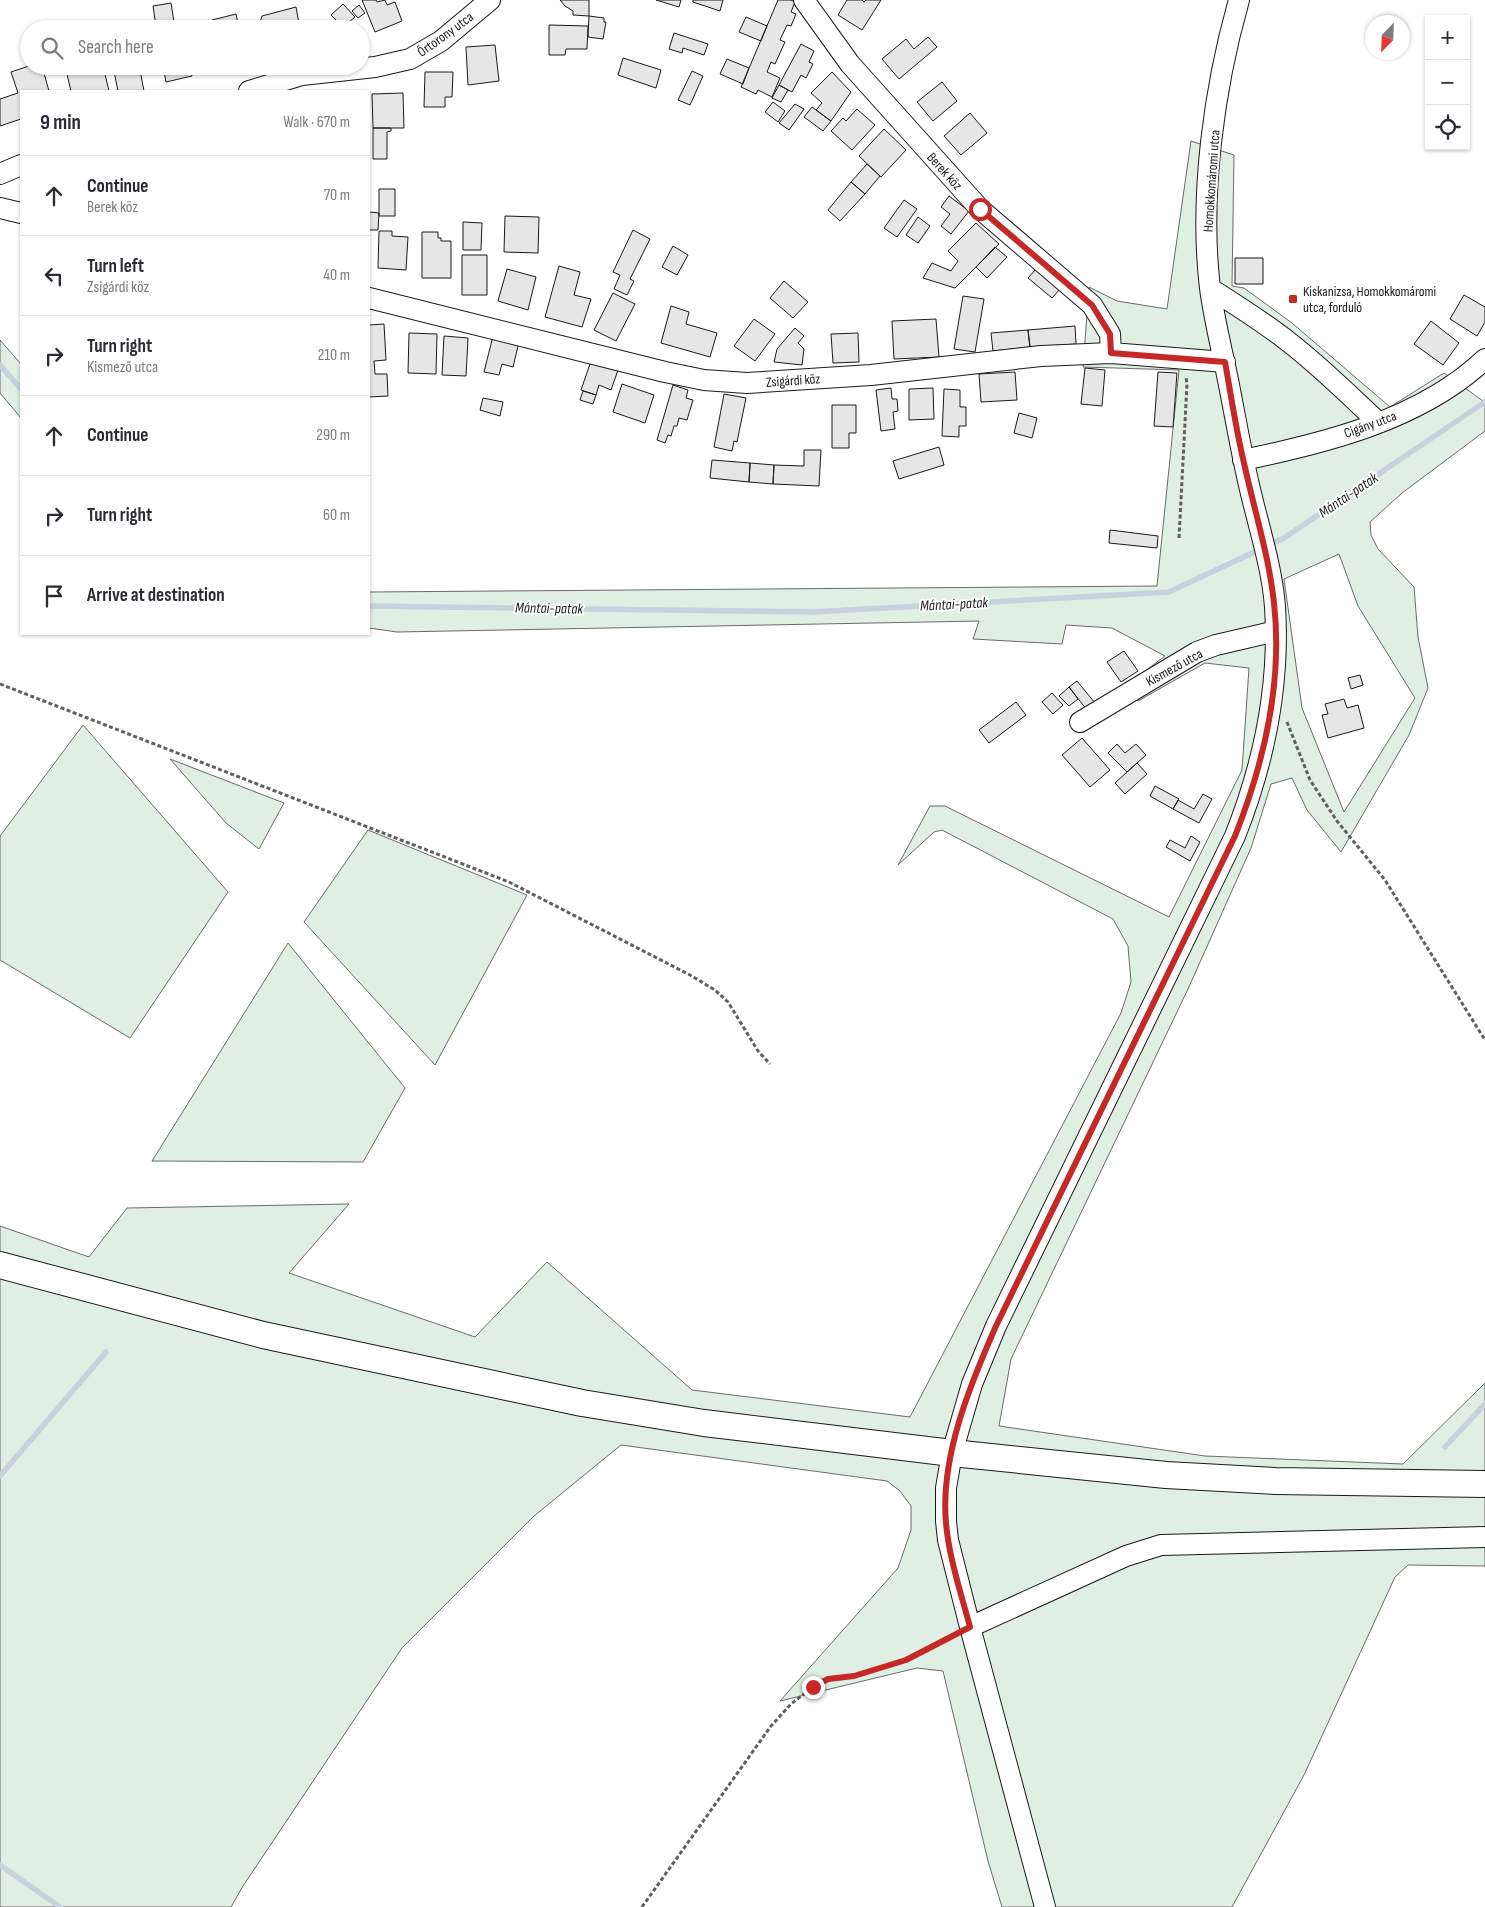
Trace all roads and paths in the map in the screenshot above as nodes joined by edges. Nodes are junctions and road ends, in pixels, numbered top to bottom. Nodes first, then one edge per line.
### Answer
1 (490, 0) edge
2 (804, 0) edge
3 (1239, 0) edge
4 (370, 68) edge
5 (310, 75) edge
6 (253, 90) edge
7 (20, 165) edge
8 (0, 174) edge
9 (0, 208) edge
10 (20, 213) edge
11 (1211, 290) junction
12 (370, 298) edge
13 (1111, 353) junction
14 (1182, 359) junction
15 (1485, 359) edge
16 (1225, 362) junction
17 (1378, 422) junction
18 (1243, 460) junction
19 (1179, 538) dead end
20 (1276, 631) junction
21 (0, 684) edge
22 (1273, 696) junction
23 (1080, 722) dead end
24 (1485, 1040) edge
25 (770, 1064) dead end
26 (0, 1265) edge
27 (952, 1453) junction
28 (1485, 1484) edge
29 (1485, 1537) edge
30 (970, 1627) junction
31 (642, 1907) edge
32 (1045, 1907) edge

1 - 4 street, Őrtorony utca
2 - 13 street, Berek köz
3 - 11 street, Homokkomáromi utca
5 - 6 street, Őrtorony utca
7 - 8 street
9 - 10 street
11 - 16 street, Homokkomáromi utca
11 - 17 street
12 - 13 street, Zsigárdi köz
13 - 14 street, Zsigárdi köz
14 - 16 street, Zsigárdi köz
14 - 19 path
15 - 17 street, Cigány utca
16 - 18 street
17 - 18 street, Cigány utca
18 - 20 street
20 - 22 street
20 - 23 street, Kismező utca
21 - 25 path
22 - 24 path
22 - 27 street
26 - 27 main road
27 - 28 main road
27 - 30 street
29 - 30 street
30 - 31 path
30 - 32 street

